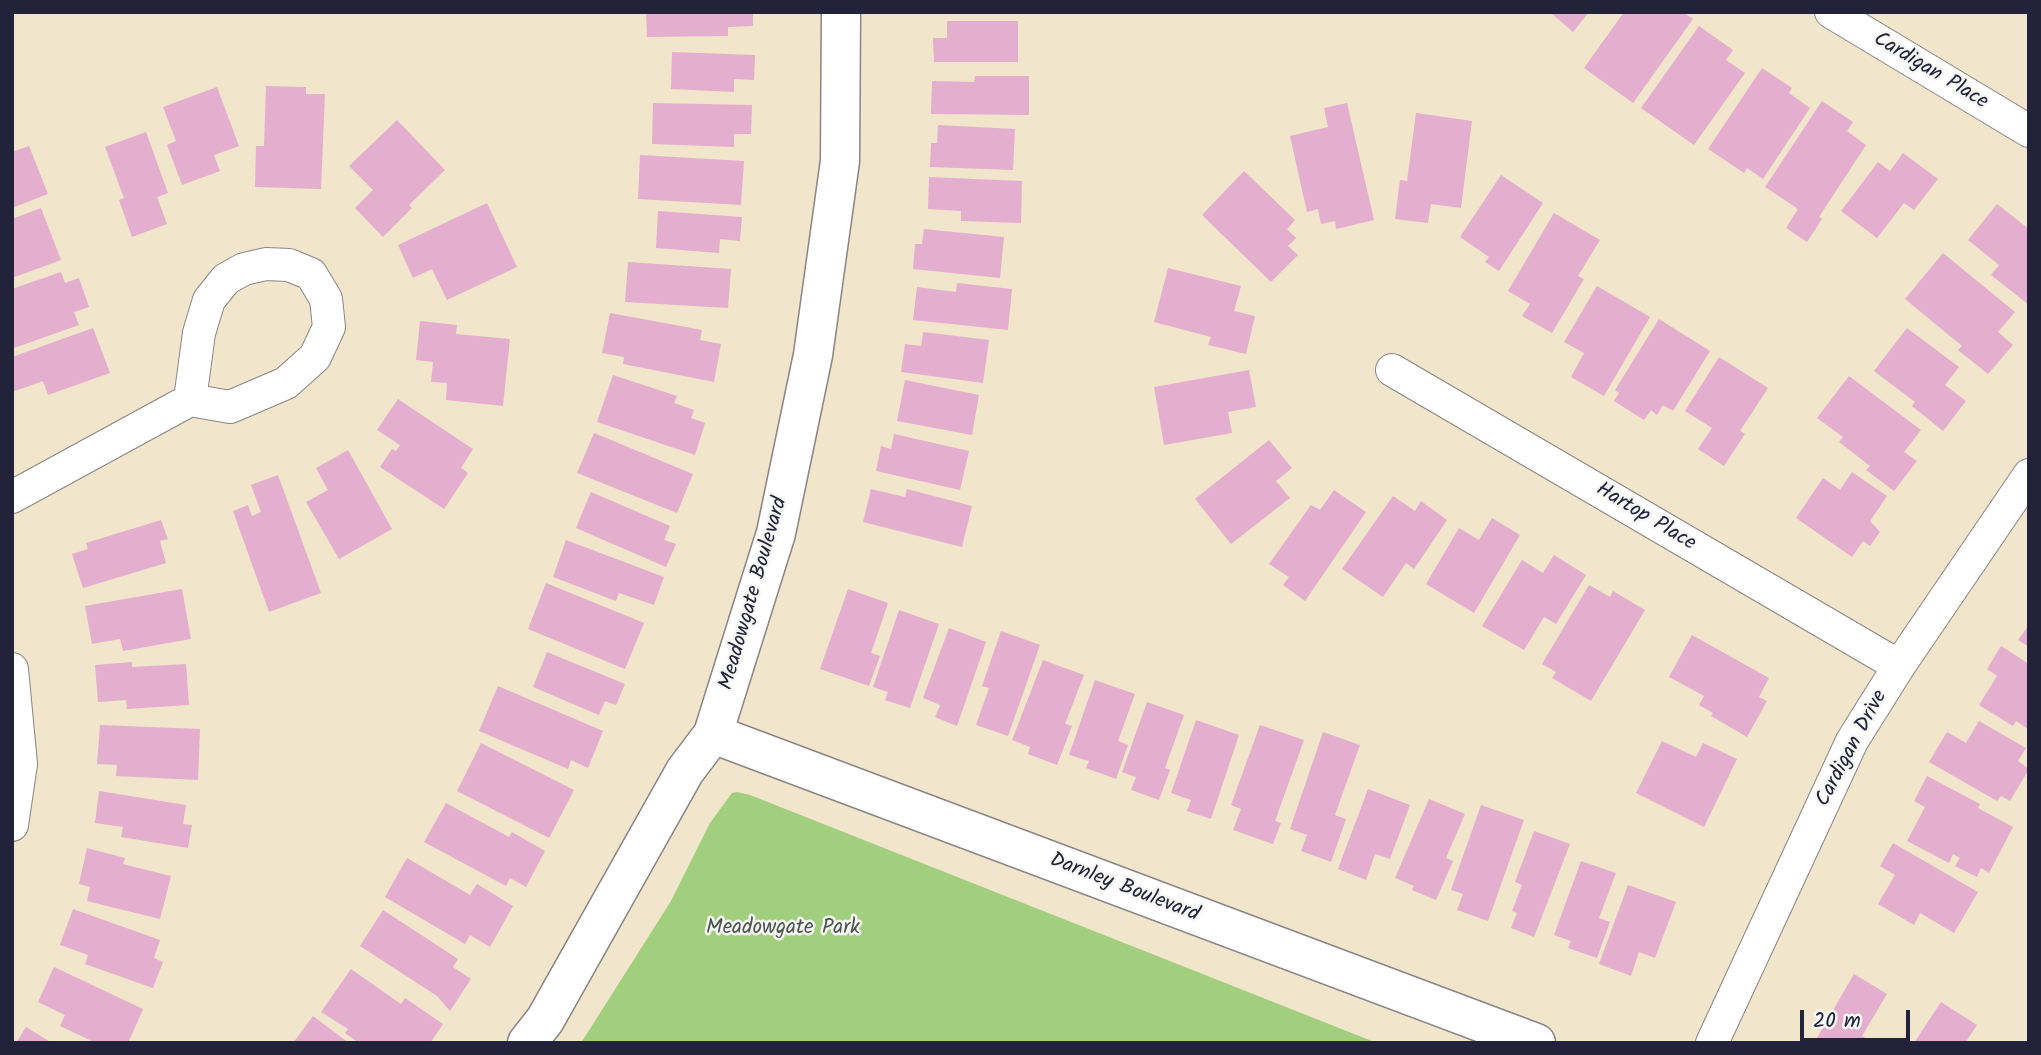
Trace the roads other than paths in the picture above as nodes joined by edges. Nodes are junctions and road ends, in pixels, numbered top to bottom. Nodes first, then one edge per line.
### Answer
1 (841, 12) edge
2 (1831, 12) edge
3 (2029, 131) edge
4 (1392, 370) dead end
5 (190, 400) junction
6 (2029, 474) edge
7 (12, 497) edge
8 (1899, 666) junction
9 (12, 670) edge
10 (713, 734) junction
11 (12, 825) edge
12 (527, 1043) edge
13 (1536, 1043) edge
14 (1712, 1043) edge

1 - 10 street, Meadowgate Boulevard
2 - 3 street, Cardigan Place
4 - 8 street, Hartop Place
5 - 5 street
5 - 7 street
6 - 8 street, Cardigan Drive
8 - 14 street, Cardigan Drive
9 - 11 street
10 - 12 street, Meadowgate Boulevard
10 - 13 street, Darnley Boulevard

